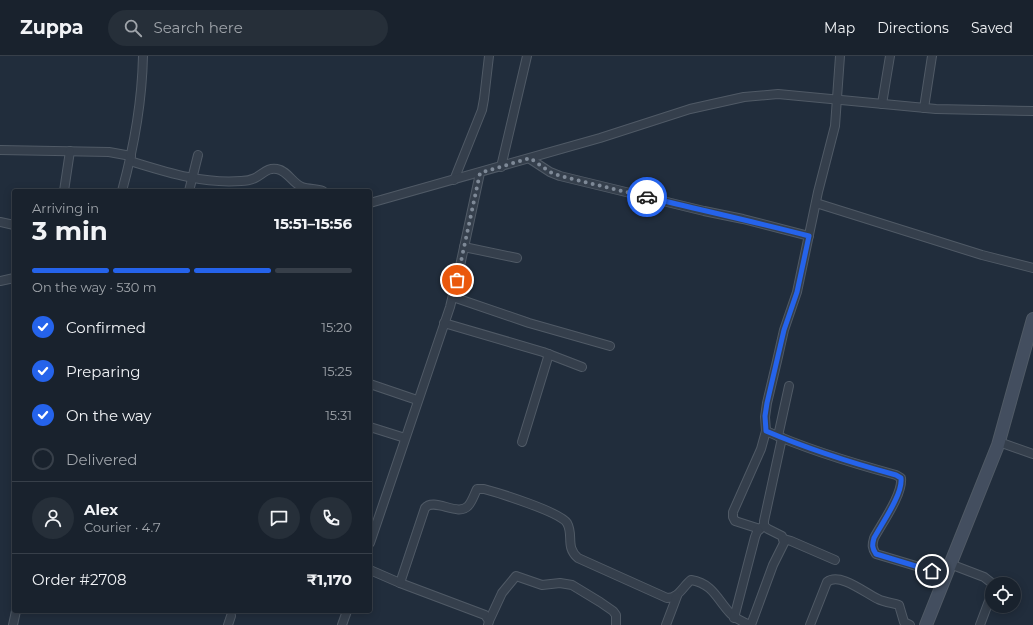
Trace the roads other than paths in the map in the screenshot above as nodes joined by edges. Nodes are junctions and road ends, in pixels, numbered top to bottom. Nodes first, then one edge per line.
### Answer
1 (143, 56) edge
2 (489, 56) edge
3 (527, 56) edge
4 (840, 56) edge
5 (890, 56) edge
6 (932, 56) edge
7 (836, 100) junction
8 (882, 104) junction
9 (924, 108) junction
10 (1033, 111) edge
11 (0, 150) edge
12 (70, 152) junction
13 (198, 155) dead end
14 (530, 158) junction
15 (130, 159) junction
16 (501, 167) junction
17 (480, 173) junction
18 (193, 179) junction
19 (454, 180) junction
20 (64, 189) edge
21 (122, 189) edge
22 (190, 189) edge
23 (312, 189) edge
24 (372, 202) edge
25 (816, 203) junction
26 (0, 222) edge
27 (12, 225) edge
28 (809, 236) junction
29 (464, 247) junction
30 (517, 258) dead end
31 (1033, 268) edge
32 (12, 278) edge
33 (0, 281) edge
34 (453, 297) junction
35 (1033, 319) edge
36 (444, 323) junction
37 (610, 346) dead end
38 (548, 354) junction
39 (582, 367) dead end
40 (372, 385) edge
41 (789, 386) dead end
42 (418, 400) junction
43 (372, 428) edge
44 (766, 431) junction
45 (780, 437) junction
46 (405, 438) junction
47 (522, 442) dead end
48 (999, 442) junction
49 (1033, 454) edge
50 (762, 528) junction
51 (372, 537) edge
52 (784, 539) junction
53 (835, 560) dead end
54 (950, 564) junction
55 (372, 571) edge
56 (946, 575) junction
57 (985, 578) edge
58 (400, 583) junction
59 (676, 596) junction
60 (985, 612) edge
61 (16, 613) edge
62 (345, 613) edge
63 (231, 616) dead end
64 (734, 618) junction
65 (489, 623) edge
66 (928, 624) edge
67 (13, 625) edge
68 (228, 625) edge
69 (342, 625) edge
70 (616, 625) edge
71 (666, 625) edge
72 (750, 625) edge
73 (810, 625) edge
74 (910, 625) edge
75 (980, 625) edge

1 - 15 street
2 - 19 street
3 - 16 street
4 - 7 street
5 - 8 street
6 - 9 street
7 - 8 street
7 - 14 street
7 - 25 street
8 - 9 street
9 - 10 street
11 - 12 street
12 - 15 street
12 - 20 street
13 - 18 street
14 - 16 street
14 - 28 street
15 - 18 street
15 - 21 street
16 - 17 street
17 - 19 street
17 - 29 street
18 - 22 street
18 - 23 street
19 - 24 street
25 - 28 street
25 - 31 street
26 - 27 street
28 - 44 street
29 - 30 street
29 - 34 street
32 - 33 street
34 - 36 street
34 - 37 street
35 - 48 street
36 - 38 street
36 - 42 street
38 - 39 street
38 - 47 street
40 - 42 street
41 - 45 street
42 - 46 street
43 - 46 street
44 - 45 street
44 - 50 street
45 - 50 street
45 - 56 street
46 - 51 street
48 - 49 street
48 - 54 street
50 - 52 street
50 - 64 street
52 - 53 street
52 - 72 street
54 - 56 street
54 - 57 street
55 - 58 street
56 - 66 street
58 - 59 street
58 - 65 street
59 - 64 street
59 - 71 street
60 - 75 street
61 - 67 street
62 - 69 street
63 - 68 street
64 - 72 street
65 - 70 street
73 - 74 street

